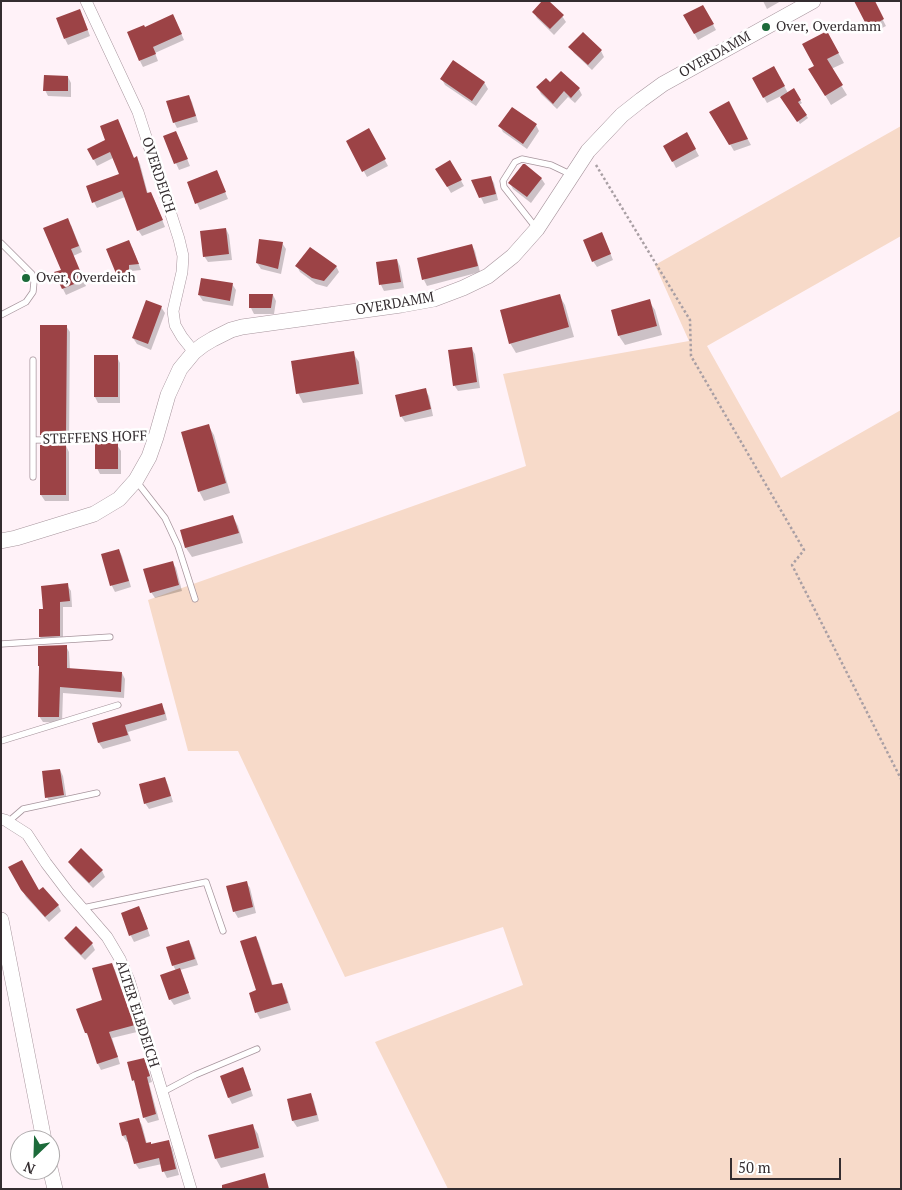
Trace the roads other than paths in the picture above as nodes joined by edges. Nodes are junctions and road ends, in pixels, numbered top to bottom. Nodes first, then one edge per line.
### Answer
1 (86, 1) edge
2 (813, 1) edge
3 (572, 175) junction
4 (537, 229) junction
5 (1, 243) edge
6 (1, 315) edge
7 (194, 352) junction
8 (33, 360) dead end
9 (156, 437) junction
10 (33, 440) junction
11 (33, 477) dead end
12 (136, 480) junction
13 (1, 541) edge
14 (195, 599) dead end
15 (110, 637) dead end
16 (1, 644) edge
17 (118, 705) dead end
18 (1, 741) edge
19 (97, 793) dead end
20 (4, 821) edge
21 (83, 908) junction
22 (1, 920) edge
23 (223, 931) dead end
24 (257, 1049) dead end
25 (163, 1092) junction
26 (42, 1130) edge
27 (191, 1189) edge

1 - 7 street, OVERDEICH
2 - 3 street, OVERDAMM
3 - 4 street, OVERDAMM
3 - 4 lane
4 - 7 street, OVERDAMM
5 - 6 lane
7 - 9 street, OVERDAMM
8 - 10 lane, STEFFENS HOFF
9 - 10 lane, STEFFENS HOFF
9 - 12 street, OVERDAMM
10 - 11 lane, STEFFENS HOFF
12 - 13 street, OVERDAMM
12 - 14 lane
15 - 16 lane
17 - 18 lane
19 - 20 lane
20 - 21 street, ALTER ELBDEICH
21 - 23 lane
21 - 25 street, ALTER ELBDEICH
22 - 26 street
24 - 25 lane
25 - 27 street, ALTER ELBDEICH

